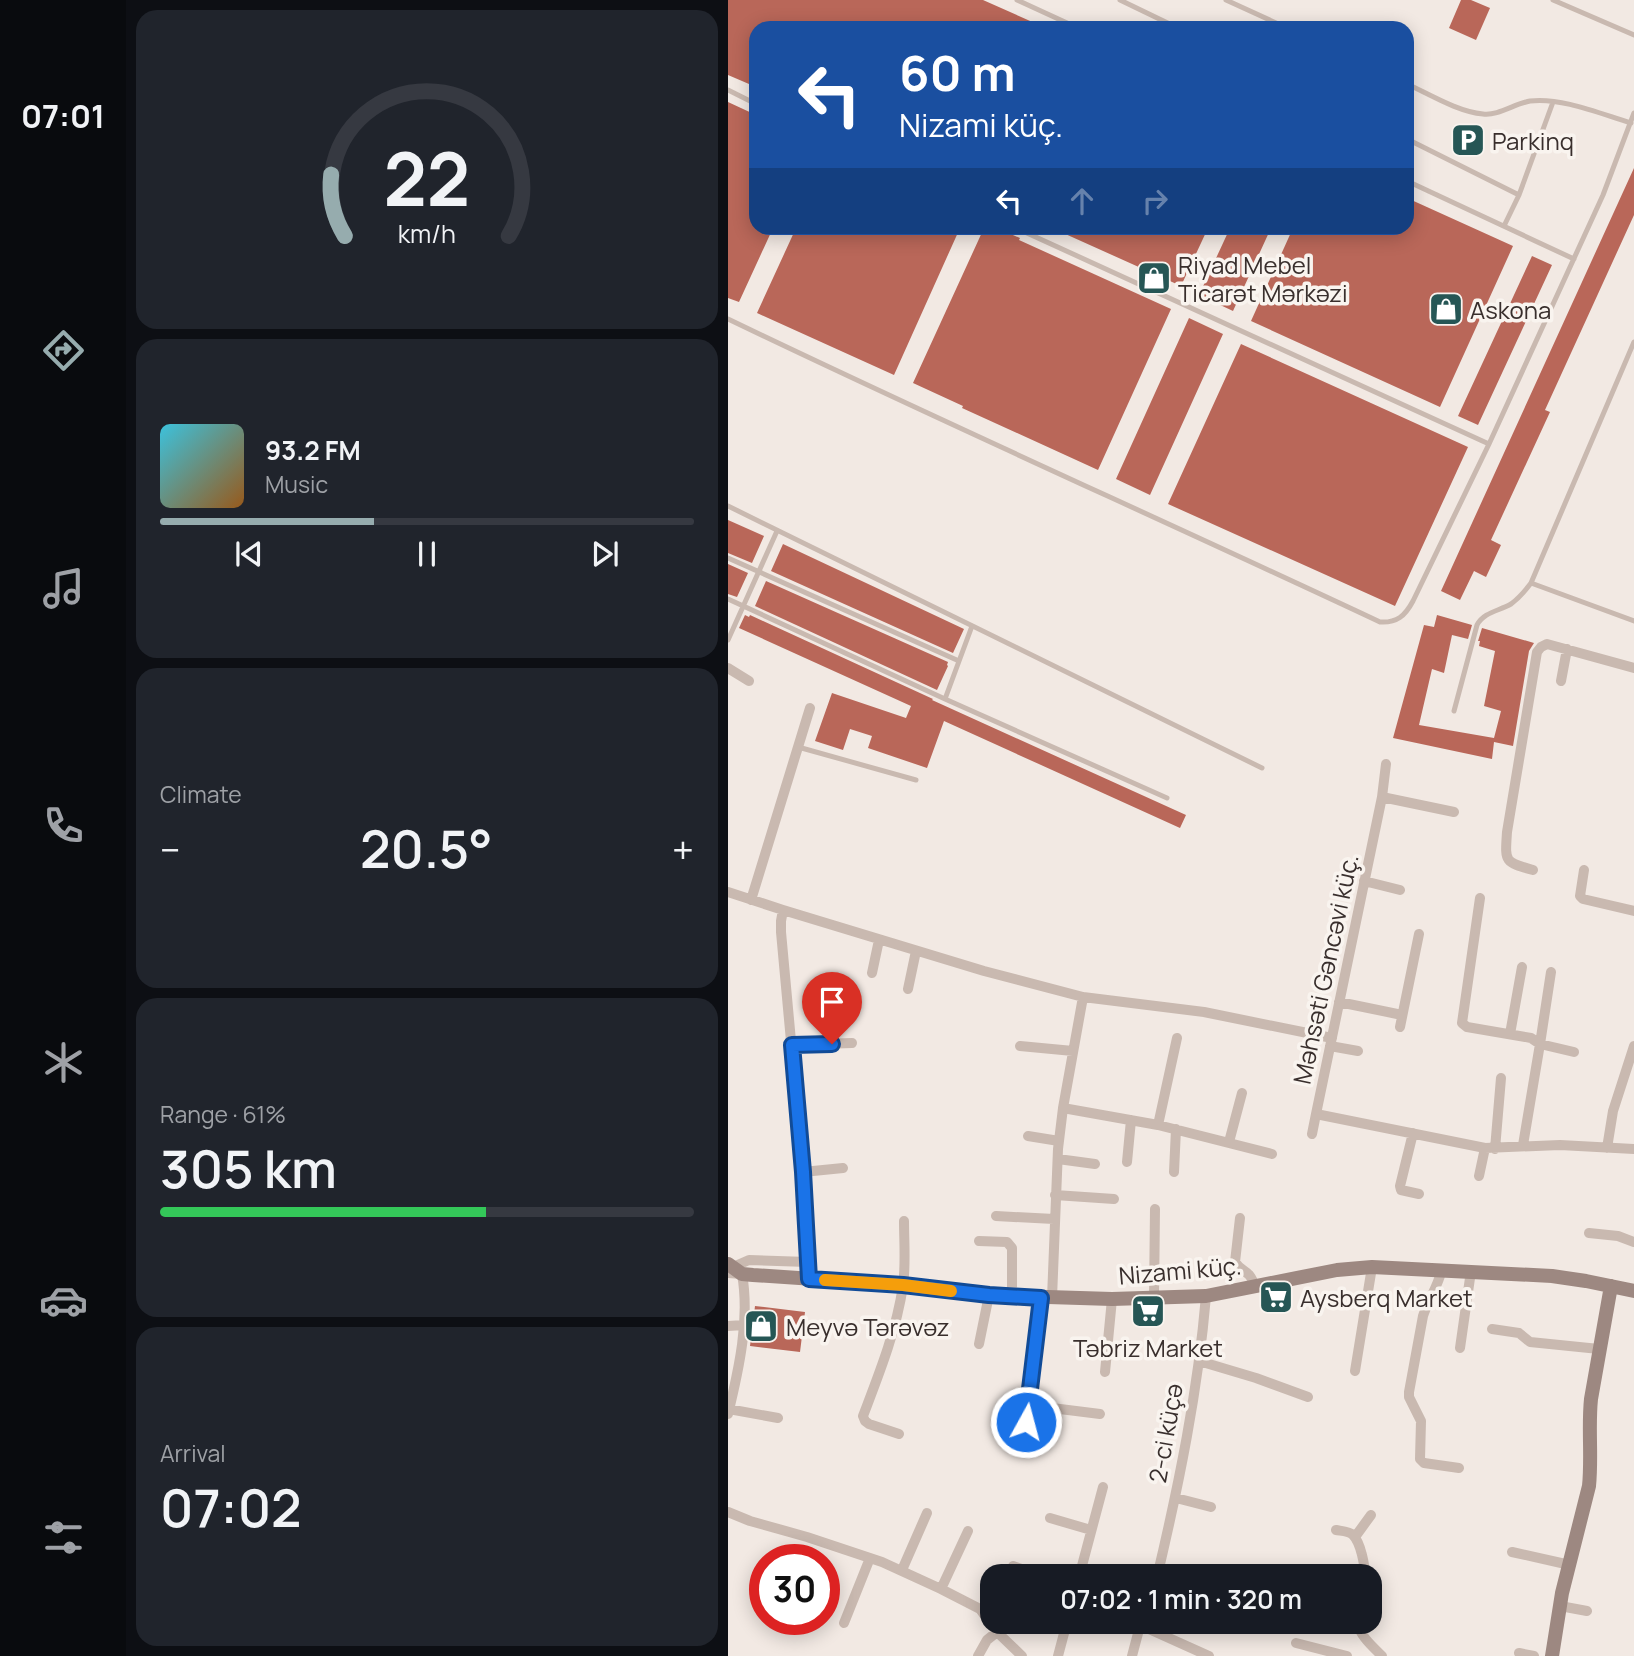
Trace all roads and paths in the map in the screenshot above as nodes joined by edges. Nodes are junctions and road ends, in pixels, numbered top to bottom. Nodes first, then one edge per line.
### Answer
1 (1017, 0) edge
2 (1120, 0) edge
3 (1226, 0) edge
4 (1553, 0) edge
5 (1063, 21) edge
6 (1164, 21) edge
7 (1272, 21) edge
8 (1634, 35) edge
9 (1414, 87) edge
10 (728, 90) edge
11 (749, 100) edge
12 (1553, 102) junction
13 (1634, 113) edge
14 (1631, 123) junction
15 (1414, 142) edge
16 (1414, 184) edge
17 (1519, 195) junction
18 (1504, 226) junction
19 (1031, 235) edge
20 (1574, 259) junction
21 (728, 319) edge
22 (1634, 342) edge
23 (1489, 444) junction
24 (728, 506) edge
25 (777, 531) junction
26 (728, 558) edge
27 (759, 573) junction
28 (1531, 583) junction
29 (728, 599) edge
30 (744, 606) junction
31 (1634, 621) edge
32 (972, 626) junction
33 (728, 640) edge
34 (1567, 649) junction
35 (959, 661) junction
36 (728, 668) edge
37 (1634, 668) edge
38 (749, 681) dead end
39 (1561, 681) dead end
40 (945, 699) junction
41 (810, 708) dead end
42 (1454, 711) dead end
43 (798, 747) junction
44 (1387, 764) dead end
45 (1262, 768) dead end
46 (916, 780) dead end
47 (1382, 797) junction
48 (1167, 798) dead end
49 (1454, 812) dead end
50 (1532, 870) dead end
51 (1584, 870) dead end
52 (1364, 881) junction
53 (1400, 890) dead end
54 (728, 892) edge
55 (1480, 898) dead end
56 (751, 900) junction
57 (783, 910) junction
58 (1634, 911) edge
59 (1419, 934) dead end
60 (879, 940) junction
61 (916, 951) junction
62 (1522, 967) dead end
63 (1551, 972) dead end
64 (872, 973) dead end
65 (908, 989) dead end
66 (1083, 997) junction
67 (1339, 1002) junction
68 (1402, 1015) junction
69 (1400, 1027) dead end
70 (1510, 1034) junction
71 (1177, 1038) dead end
72 (1331, 1042) junction
73 (852, 1043) dead end
74 (1540, 1044) junction
75 (792, 1045) junction
76 (1020, 1046) dead end
77 (1634, 1046) edge
78 (1073, 1051) junction
79 (1358, 1051) dead end
80 (1574, 1052) dead end
81 (1501, 1078) dead end
82 (1241, 1093) dead end
83 (1063, 1108) junction
84 (1316, 1114) junction
85 (1131, 1120) junction
86 (1158, 1125) junction
87 (1176, 1129) junction
88 (1413, 1133) junction
89 (1312, 1134) dead end
90 (1028, 1136) dead end
91 (1059, 1141) junction
92 (1229, 1142) junction
93 (1523, 1145) junction
94 (1490, 1148) junction
95 (1607, 1148) junction
96 (1634, 1149) edge
97 (1272, 1154) dead end
98 (1058, 1159) junction
99 (1127, 1162) dead end
100 (1096, 1164) dead end
101 (843, 1168) dead end
102 (803, 1172) junction
103 (1174, 1172) dead end
104 (1479, 1176) dead end
105 (1419, 1194) dead end
106 (1055, 1195) junction
107 (1114, 1199) dead end
108 (1155, 1209) dead end
109 (996, 1216) dead end
110 (1240, 1217) dead end
111 (1054, 1219) junction
112 (904, 1221) dead end
113 (1589, 1233) dead end
114 (979, 1241) dead end
115 (1634, 1242) edge
116 (808, 1262) junction
117 (1372, 1267) junction
118 (733, 1269) edge
119 (1442, 1269) junction
120 (1471, 1271) junction
121 (809, 1279) junction
122 (903, 1285) junction
123 (1611, 1286) junction
124 (1255, 1287) junction
125 (1634, 1291) edge
126 (989, 1295) junction
127 (1012, 1296) junction
128 (1206, 1296) junction
129 (1046, 1298) junction
130 (1154, 1298) junction
131 (1112, 1299) junction
132 (744, 1325) junction
133 (728, 1326) edge
134 (1492, 1329) dead end
135 (979, 1345) dead end
136 (1460, 1348) dead end
137 (1599, 1349) junction
138 (1199, 1361) junction
139 (1355, 1371) dead end
140 (1105, 1373) dead end
141 (1308, 1397) dead end
142 (1028, 1405) junction
143 (728, 1411) edge
144 (1100, 1414) dead end
145 (778, 1418) dead end
146 (899, 1434) dead end
147 (1023, 1439) dead end
148 (1459, 1468) dead end
149 (1103, 1487) dead end
150 (1175, 1498) junction
151 (1211, 1507) dead end
152 (728, 1513) edge
153 (927, 1513) dead end
154 (1371, 1516) dead end
155 (1050, 1518) dead end
156 (1091, 1530) junction
157 (1336, 1530) dead end
158 (968, 1531) dead end
159 (1355, 1537) junction
160 (1512, 1552) dead end
161 (870, 1558) junction
162 (1082, 1564) edge
163 (1160, 1564) edge
164 (1364, 1564) edge
165 (1570, 1565) junction
166 (902, 1570) junction
167 (941, 1589) junction
168 (1560, 1606) junction
169 (980, 1609) edge
170 (1587, 1611) dead end
171 (844, 1623) dead end
172 (994, 1634) edge
173 (999, 1634) edge
174 (1064, 1634) edge
175 (1138, 1634) edge
176 (1162, 1634) edge
177 (1362, 1634) edge
178 (1296, 1643) dead end
179 (1519, 1653) dead end
180 (978, 1656) edge
181 (1022, 1656) edge
182 (1058, 1656) edge
183 (1132, 1656) edge
184 (1209, 1656) edge
185 (1347, 1656) edge
186 (1382, 1656) edge
187 (1534, 1656) edge
188 (1552, 1656) edge

1 - 5 lane
2 - 6 lane
3 - 7 lane
4 - 8 lane
9 - 12 lane
10 - 11 lane
12 - 14 lane
12 - 17 lane
13 - 14 lane
14 - 20 lane
15 - 17 lane
16 - 18 lane
17 - 18 lane
18 - 20 lane
19 - 23 lane
20 - 23 lane
21 - 23 lane
22 - 28 lane
24 - 25 lane
25 - 27 lane
25 - 32 lane
26 - 27 lane
27 - 30 lane
27 - 35 lane
28 - 31 lane
28 - 42 lane
29 - 30 lane
30 - 33 lane
30 - 40 lane
32 - 35 lane
32 - 45 lane
34 - 37 street
34 - 39 street
34 - 50 street
35 - 40 lane
36 - 38 street
40 - 48 lane
41 - 43 street
43 - 46 lane
43 - 56 street
44 - 47 street, Məhsəti Gəncəvi küç.
47 - 49 street
47 - 52 street, Məhsəti Gəncəvi küç.
51 - 58 street
52 - 53 street
52 - 67 street, Məhsəti Gəncəvi küç.
54 - 56 street
55 - 70 street
56 - 57 street
57 - 60 street
57 - 75 street
59 - 68 street
60 - 61 street
60 - 64 street
61 - 65 street
61 - 66 street
62 - 70 street
63 - 74 street
66 - 72 street
66 - 78 street
67 - 68 street
67 - 72 street, Məhsəti Gəncəvi küç.
68 - 69 street
70 - 74 street
71 - 86 street
72 - 79 street
72 - 84 street, Məhsəti Gəncəvi küç.
73 - 75 street
74 - 80 street
74 - 93 street
75 - 102 street
76 - 78 street
77 - 95 street
78 - 83 street
81 - 94 street
82 - 92 street
83 - 85 street
83 - 91 street
84 - 88 street, Məhsəti Gəncəvi küç.
84 - 89 street
85 - 86 street
85 - 99 street
86 - 87 street
87 - 92 street
87 - 103 street
88 - 94 street, Məhsəti Gəncəvi küç.
88 - 105 street
90 - 91 street
91 - 98 street
92 - 97 street
93 - 94 street, Məhsəti Gəncəvi küç.
93 - 95 street, Məhsəti Gəncəvi küç.
94 - 104 street
95 - 96 street, Məhsəti Gəncəvi küç.
98 - 100 street
98 - 106 street
101 - 102 street
102 - 116 street
106 - 107 street
106 - 111 street
108 - 130 street
109 - 111 street
110 - 124 street
111 - 129 street
112 - 122 street
113 - 115 street
114 - 127 street
116 - 118 street
116 - 121 street
117 - 119 street, Nizami küç.
117 - 124 street, Nizami küç.
117 - 139 street
118 - 121 street, Nizami küç.
118 - 132 street
119 - 120 street, Nizami küç.
119 - 148 street
120 - 123 street, Nizami küç.
120 - 136 street
121 - 122 street, Nizami küç.
122 - 126 street, Nizami küç.
122 - 146 street
123 - 125 street, Nizami küç.
123 - 137 street
124 - 128 street, Nizami küç.
126 - 127 street, Nizami küç.
126 - 135 street
127 - 129 street, Nizami küç.
128 - 130 street, Nizami küç.
128 - 138 street, 2-ci küçə
129 - 131 street, Nizami küç.
129 - 142 street
130 - 131 street, Nizami küç.
131 - 140 street
132 - 133 street
132 - 143 street
134 - 137 street
137 - 165 street
138 - 141 street
138 - 150 street, 2-ci küçə
142 - 144 street
142 - 147 street
143 - 145 street
149 - 156 street
150 - 151 street
150 - 163 street, 2-ci küçə
152 - 161 street
153 - 166 street
154 - 159 street
155 - 156 street
156 - 162 street
157 - 159 street
158 - 167 street
159 - 164 street
160 - 165 street
161 - 166 street
161 - 171 street
165 - 168 street
166 - 167 street
167 - 169 street
168 - 170 street
168 - 188 street
172 - 180 street
173 - 181 street
174 - 182 street
175 - 183 street
176 - 184 street
177 - 186 street
178 - 185 street
179 - 187 street

